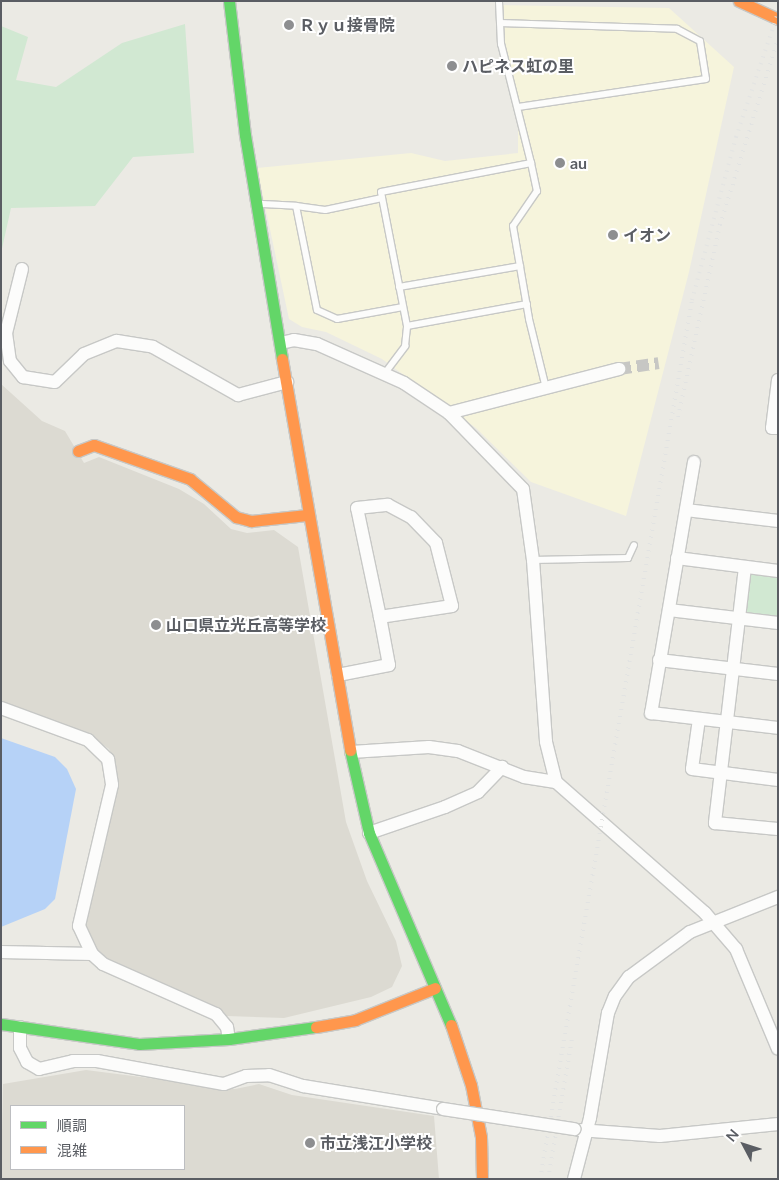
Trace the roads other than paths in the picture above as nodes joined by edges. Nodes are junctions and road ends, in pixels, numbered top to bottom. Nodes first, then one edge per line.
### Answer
1 (229, 1) edge
2 (499, 1) edge
3 (739, 1) edge
4 (778, 19) edge
5 (500, 23) junction
6 (518, 107) junction
7 (532, 162) junction
8 (382, 198) junction
9 (263, 204) dead end
10 (296, 206) junction
11 (520, 266) junction
12 (22, 269) dead end
13 (399, 287) junction
14 (526, 304) junction
15 (402, 307) junction
16 (407, 326) junction
17 (281, 343) junction
18 (619, 369) tunnel mouth
19 (385, 373) junction
20 (778, 380) edge
21 (287, 382) junction
22 (546, 388) junction
23 (449, 412) junction
24 (778, 428) edge
25 (78, 451) dead end
26 (694, 462) dead end
27 (686, 510) junction
28 (307, 514) junction
29 (778, 521) edge
30 (634, 545) dead end
31 (677, 558) junction
32 (533, 560) junction
33 (746, 567) junction
34 (778, 571) edge
35 (670, 610) junction
36 (380, 617) junction
37 (739, 618) junction
38 (778, 623) edge
39 (660, 660) junction
40 (734, 668) junction
41 (778, 674) edge
42 (338, 675) junction
43 (1, 708) edge
44 (699, 719) junction
45 (728, 722) junction
46 (778, 728) edge
47 (351, 752) junction
48 (502, 767) junction
49 (722, 774) junction
50 (778, 780) edge
51 (556, 782) junction
52 (778, 829) edge
53 (369, 833) junction
54 (778, 898) edge
55 (712, 921) junction
56 (1, 952) edge
57 (92, 954) junction
58 (435, 988) junction
59 (1, 1024) edge
60 (20, 1027) junction
61 (229, 1039) junction
62 (778, 1049) edge
63 (778, 1124) edge
64 (580, 1130) junction
65 (482, 1179) edge
66 (574, 1179) edge

1 - 17 street
2 - 5 lane
3 - 4 street
5 - 6 lane
5 - 6 lane
6 - 7 lane
7 - 8 lane
7 - 11 lane
8 - 10 lane
8 - 13 lane
9 - 10 lane
10 - 15 lane
11 - 13 lane
11 - 14 lane
12 - 21 street
13 - 15 lane
14 - 16 lane
14 - 22 lane
15 - 16 lane
16 - 19 lane
17 - 19 street
17 - 21 street
18 - 22 street
19 - 23 street
20 - 24 street
21 - 28 street
22 - 23 street
23 - 32 street
25 - 28 street
26 - 27 street
27 - 29 street
27 - 31 street
28 - 42 street
30 - 32 lane
31 - 33 street
31 - 35 street
32 - 51 street
33 - 34 street
33 - 37 street
35 - 37 street
35 - 39 street
36 - 36 street
36 - 42 street
37 - 38 street
37 - 40 street
39 - 40 street
39 - 44 street
40 - 41 street
40 - 45 street
42 - 47 street
43 - 57 street
44 - 45 street
44 - 49 street
45 - 46 street
45 - 49 street
47 - 48 street
47 - 53 street
48 - 51 street
48 - 53 street
49 - 50 street
49 - 52 street
51 - 55 street
53 - 58 street
54 - 55 street
55 - 62 street
55 - 64 street
56 - 57 street
57 - 61 street
58 - 61 street
58 - 65 street
59 - 60 street
60 - 61 street
60 - 64 street, bridge
63 - 64 street
64 - 66 street

